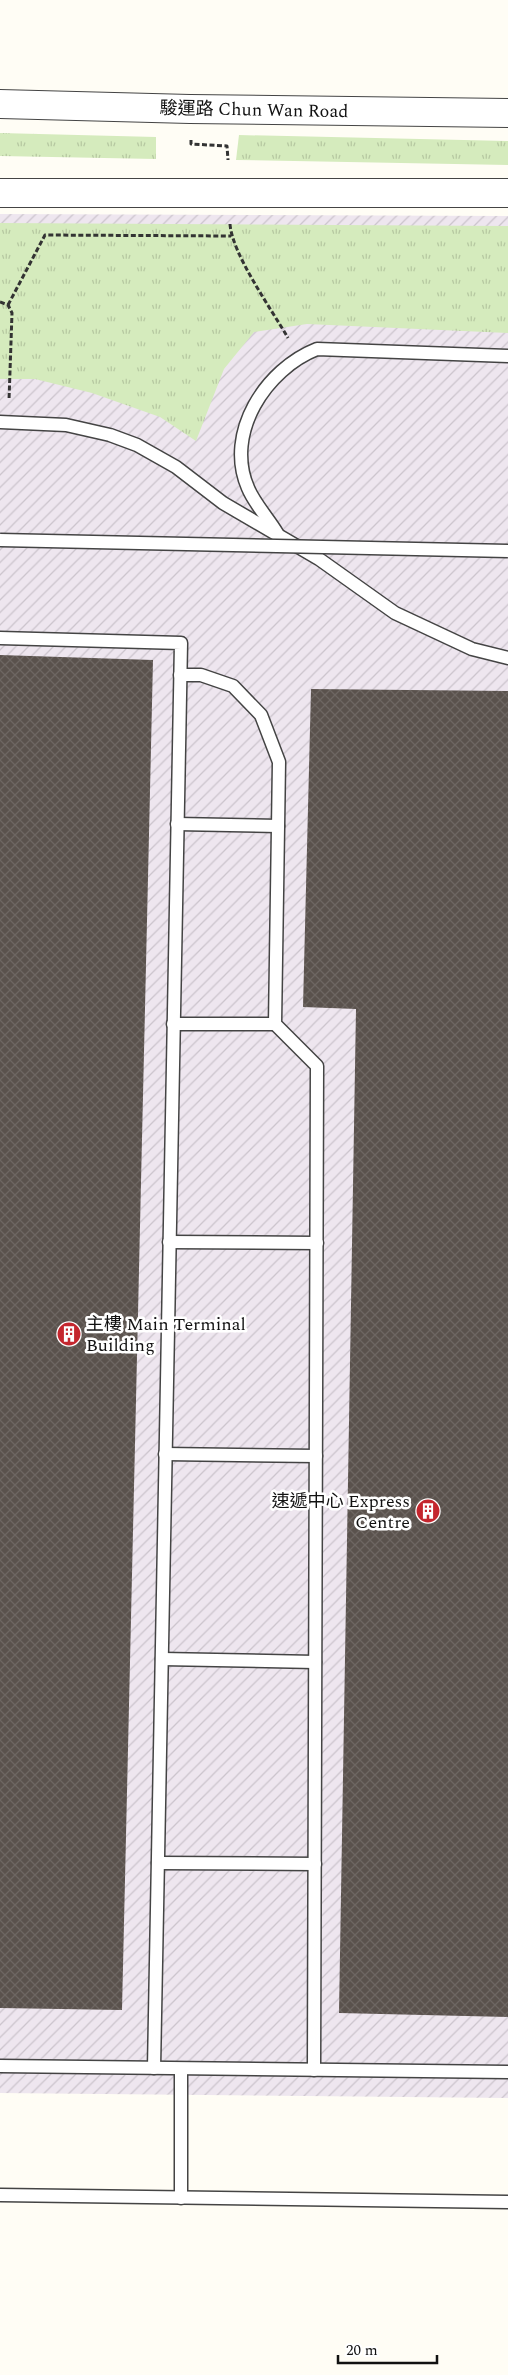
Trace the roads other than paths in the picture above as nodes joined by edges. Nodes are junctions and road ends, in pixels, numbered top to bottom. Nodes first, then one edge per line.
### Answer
1 (0, 104) edge
2 (508, 112) edge
3 (508, 193) edge
4 (0, 194) edge
5 (508, 356) edge
6 (4, 422) edge
7 (279, 535) junction
8 (0, 540) edge
9 (508, 551) edge
10 (0, 638) edge
11 (508, 658) edge
12 (180, 675) junction
13 (178, 824) junction
14 (278, 826) junction
15 (174, 1024) junction
16 (275, 1024) junction
17 (169, 1242) junction
18 (316, 1244) junction
19 (165, 1454) junction
20 (316, 1456) junction
21 (162, 1659) junction
22 (315, 1662) junction
23 (158, 1863) junction
24 (315, 1864) junction
25 (0, 2066) edge
26 (154, 2068) junction
27 (181, 2069) junction
28 (314, 2070) junction
29 (508, 2072) edge
30 (0, 2195) edge
31 (181, 2198) junction
32 (508, 2202) edge

1 - 2 street, 駿運路 Chun Wan Road
3 - 4 street
5 - 7 lane
6 - 7 lane
7 - 11 lane
8 - 9 lane, bridge
10 - 12 lane
12 - 13 lane
12 - 14 lane
13 - 14 lane
13 - 15 lane
14 - 16 lane
15 - 16 lane
15 - 17 lane
16 - 18 lane
17 - 18 lane
17 - 19 lane
18 - 20 lane
19 - 20 lane
19 - 21 lane
20 - 22 lane
21 - 22 lane
21 - 23 lane
22 - 24 lane
23 - 24 lane
23 - 26 lane
24 - 28 lane
25 - 26 lane
26 - 27 lane
27 - 28 lane
27 - 31 lane
28 - 29 lane
30 - 31 lane
31 - 32 lane

